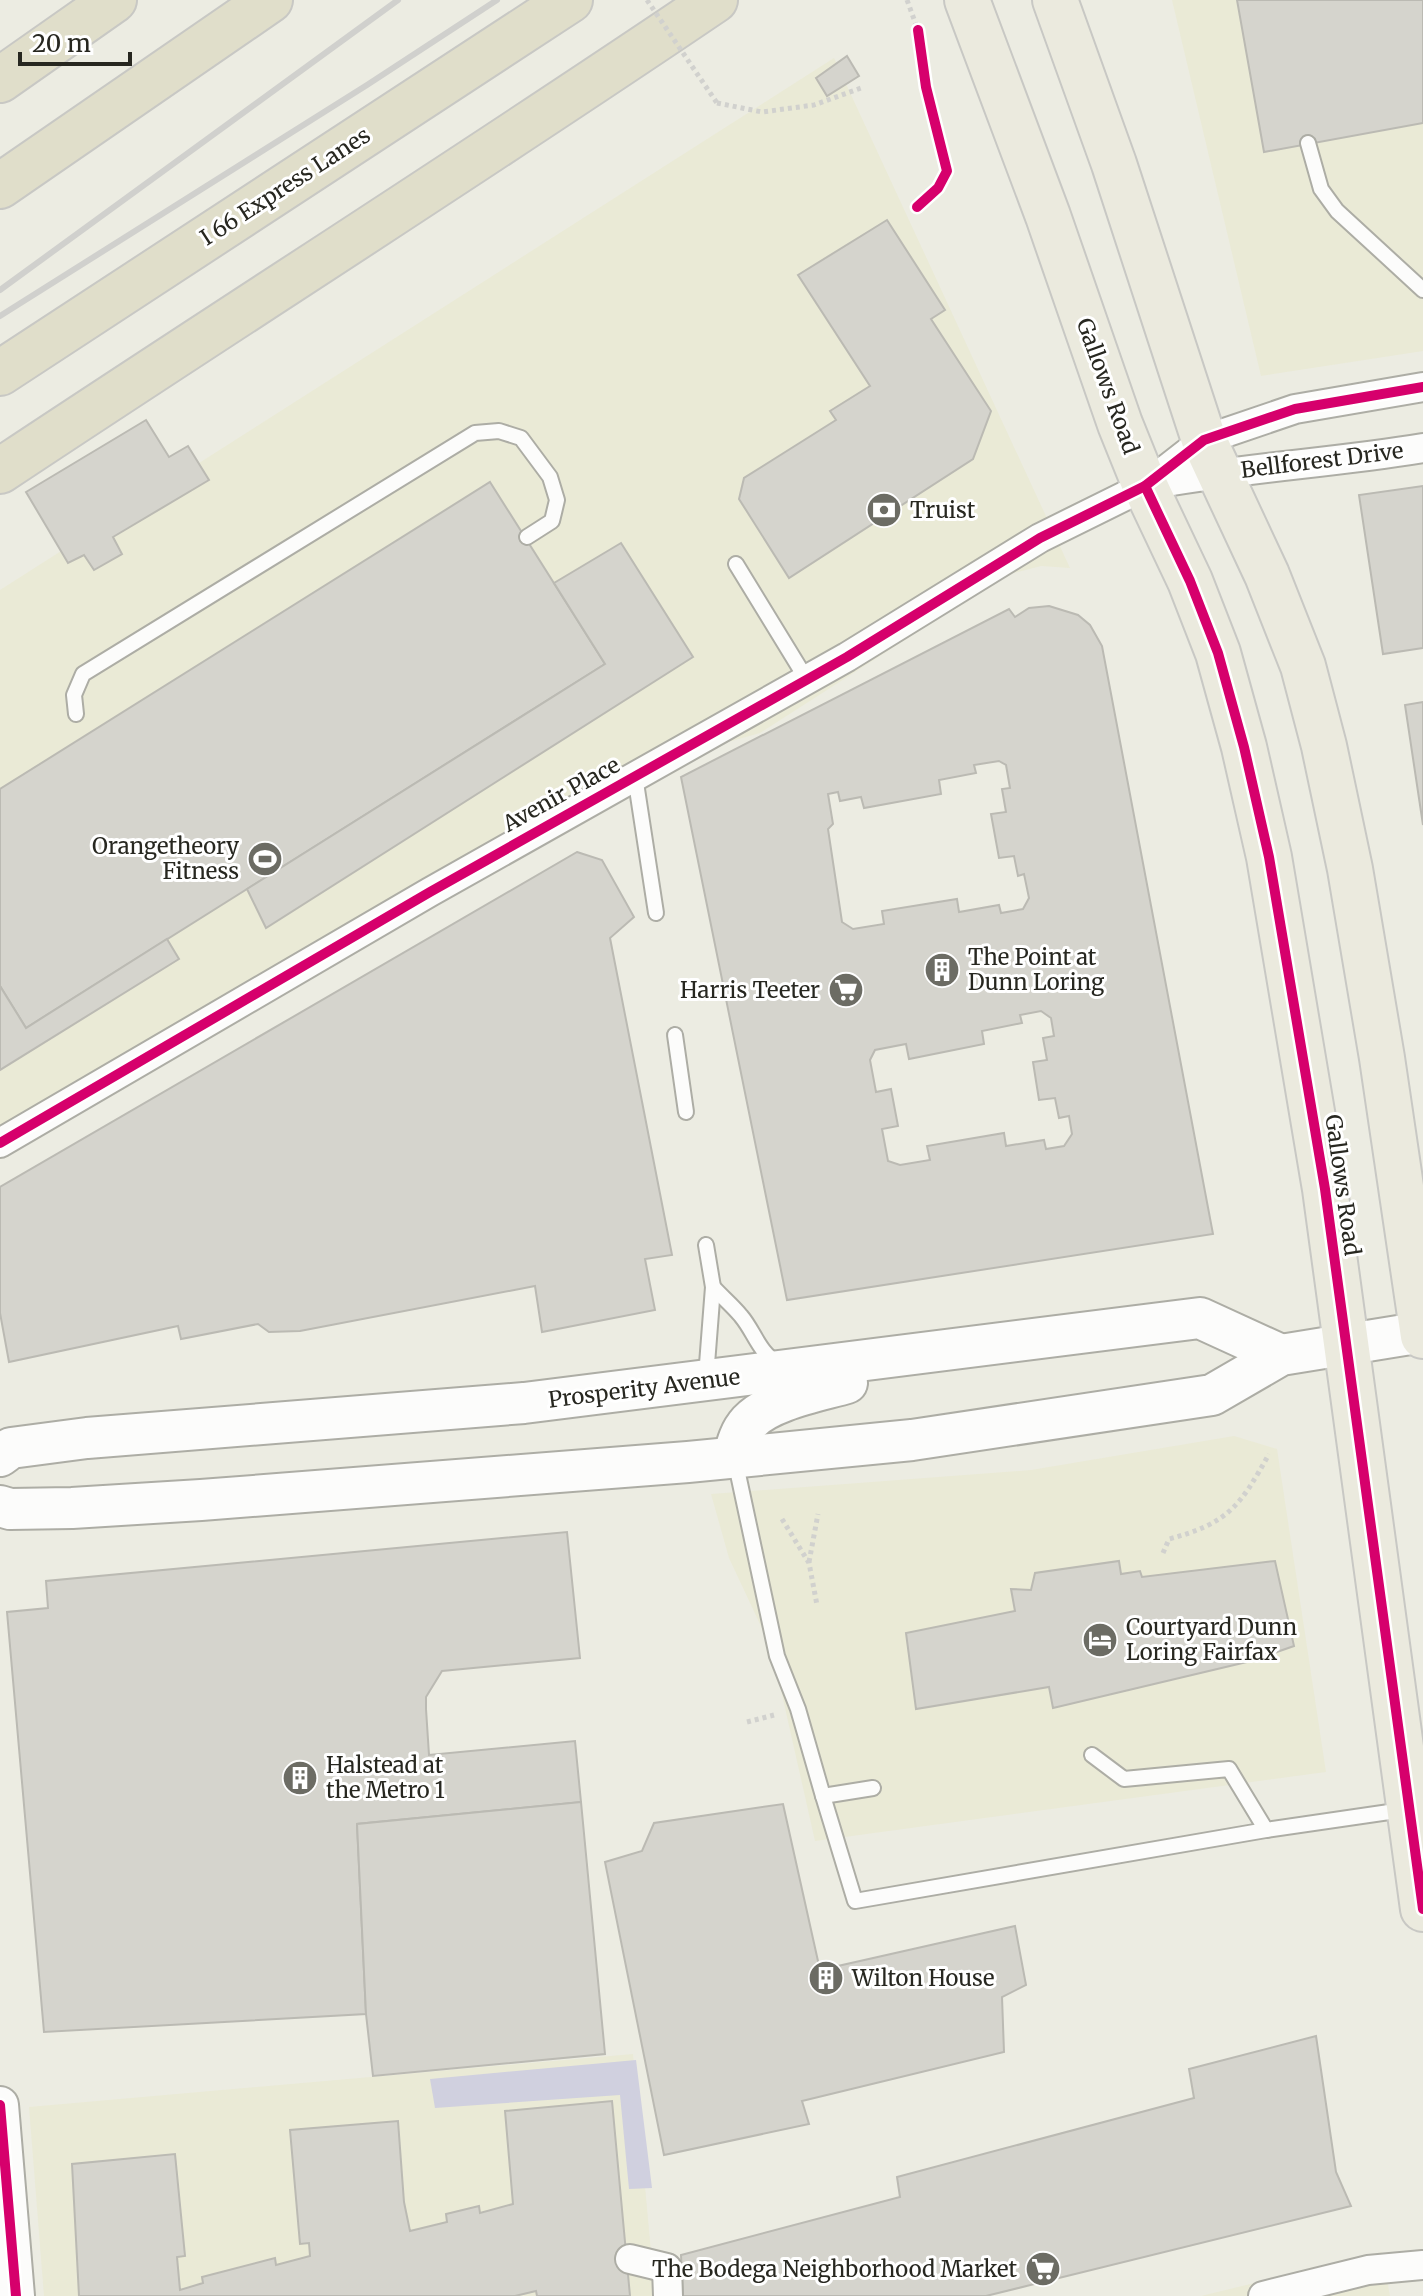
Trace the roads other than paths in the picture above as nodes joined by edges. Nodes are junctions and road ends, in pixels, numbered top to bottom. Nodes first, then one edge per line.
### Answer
1 (114, 0) edge
2 (270, 0) edge
3 (570, 0) edge
4 (715, 0) edge
5 (967, 0) edge
6 (1055, 0) edge
7 (0, 80) edge
8 (1308, 143) dead end
9 (0, 186) edge
10 (1423, 290) edge
11 (0, 373) edge
12 (1423, 387) edge
13 (1423, 448) edge
14 (1212, 456) junction
15 (0, 471) edge
16 (1145, 486) junction
17 (527, 537) dead end
18 (736, 564) dead end
19 (807, 680) junction
20 (76, 714) dead end
21 (635, 776) junction
22 (656, 913) dead end
23 (675, 1035) dead end
24 (686, 1112) dead end
25 (0, 1143) edge
26 (706, 1245) dead end
27 (713, 1287) junction
28 (1423, 1333) edge
29 (1345, 1344) junction
30 (962, 1349) junction
31 (1281, 1355) junction
32 (792, 1370) junction
33 (706, 1378) junction
34 (734, 1455) junction
35 (0, 1456) edge
36 (0, 1506) edge
37 (1092, 1755) dead end
38 (873, 1788) dead end
39 (823, 1796) junction
40 (1411, 1809) junction
41 (1266, 1830) junction
42 (1423, 1909) edge
43 (0, 2105) edge
44 (5, 2215) edge
45 (630, 2259) dead end
46 (1423, 2265) edge
47 (16, 2296) edge
48 (668, 2296) edge
49 (1263, 2296) edge

1 - 7 highway
2 - 9 highway
3 - 11 highway, I 66 Express Lanes
4 - 15 highway
5 - 16 main road, Gallows Road
6 - 14 main road
8 - 10 lane
12 - 14 street, Bellforest Drive
13 - 14 street, Bellforest Drive
14 - 16 street, Avenir Place
14 - 28 main road
16 - 19 street, Avenir Place
16 - 29 main road, Gallows Road
17 - 20 lane
18 - 19 lane
19 - 21 street, Avenir Place
21 - 22 lane
21 - 25 street, Avenir Place
23 - 24 lane
26 - 27 lane
27 - 32 lane
27 - 33 lane
28 - 29 main road
29 - 31 main road
29 - 40 main road, Gallows Road
30 - 31 main road, Prosperity Avenue
30 - 32 main road, Prosperity Avenue
30 - 34 main road
31 - 34 main road
32 - 33 main road, Prosperity Avenue
33 - 35 main road, Prosperity Avenue
34 - 36 main road
34 - 39 lane
37 - 41 lane
38 - 39 lane
39 - 41 lane
40 - 41 lane
40 - 42 main road, Gallows Road
43 - 44 street
44 - 47 street
45 - 48 street
46 - 49 street

